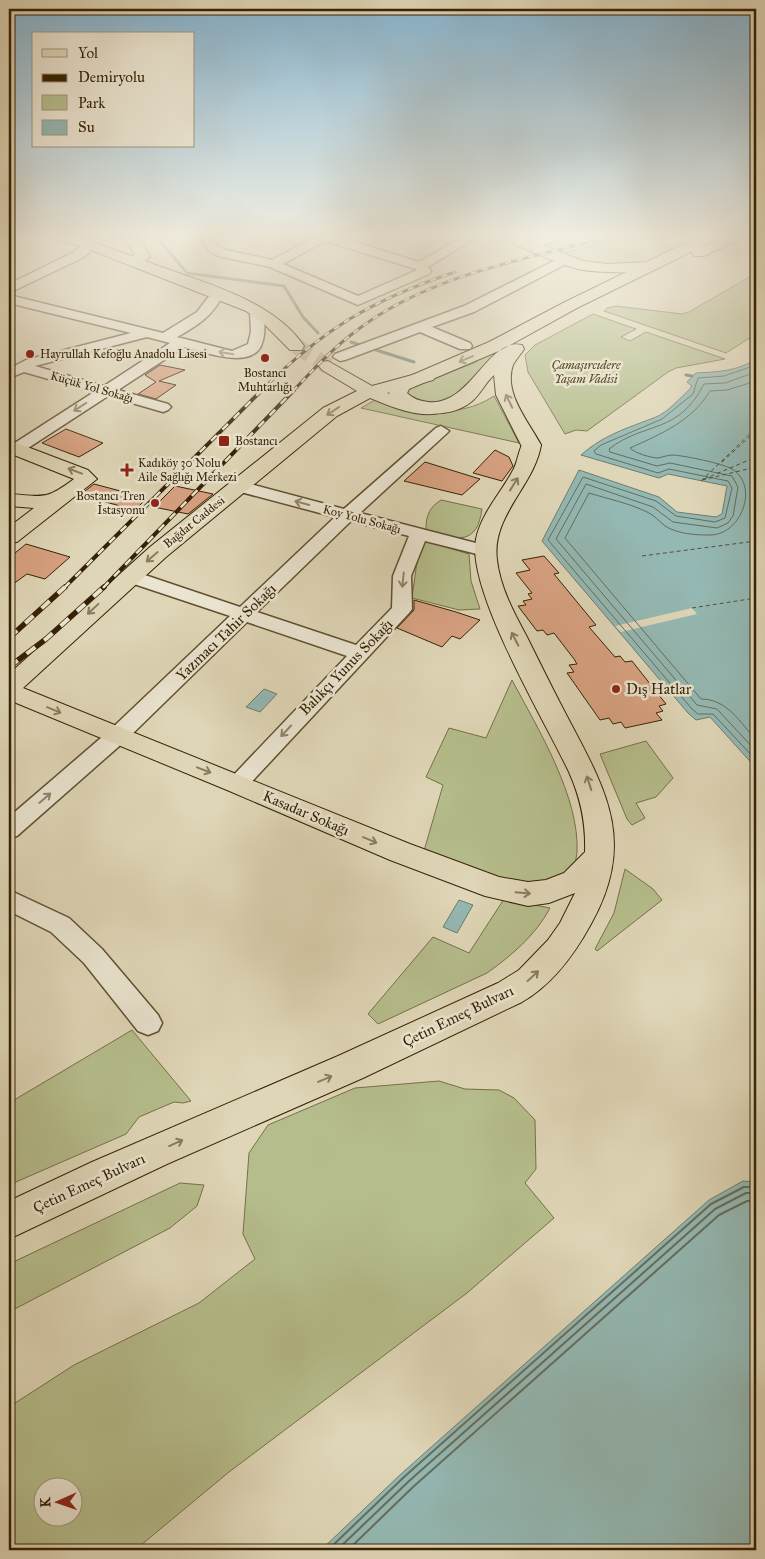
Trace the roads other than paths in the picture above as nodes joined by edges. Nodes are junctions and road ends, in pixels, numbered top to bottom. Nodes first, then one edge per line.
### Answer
1 (45, 308) edge
2 (210, 308) edge
3 (249, 308) edge
4 (471, 308) edge
5 (567, 308) edge
6 (584, 308) edge
7 (257, 311) junction
8 (420, 328) junction
9 (147, 333) junction
10 (164, 338) junction
11 (180, 343) junction
12 (296, 346) tunnel mouth
13 (465, 346) dead end
14 (516, 349) junction
15 (334, 361) joint
16 (15, 370) edge
17 (427, 376) junction
18 (105, 391) junction
19 (369, 392) junction
20 (163, 407) dead end
21 (431, 409) junction
22 (441, 431) dead end
23 (11, 449) edge
24 (239, 486) junction
25 (61, 499) junction
26 (9, 500) edge
27 (347, 515) junction
28 (419, 534) junction
29 (9, 537) edge
30 (485, 550) junction
31 (129, 576) junction
32 (244, 615) junction
33 (359, 653) junction
34 (9, 689) edge
35 (116, 736) junction
36 (237, 783) junction
37 (9, 830) edge
38 (600, 856) junction
39 (9, 900) edge
40 (148, 1023) dead end
41 (9, 1220) edge

1 - 9 street
2 - 10 street
3 - 7 main road
4 - 8 street
5 -> 17 main road
6 - 14 main road
7 -> 11 street
7 - 12 main road
8 - 13 street
8 - 15 street
9 - 10 street
9 - 16 street
10 - 11 street
11 - 18 street
14 - 21 main road
30 -> 14 main road, Çetin Emeç Bulvarı
15 - 19 main road
16 - 18 street, Küçük Yol Sokağı
17 - 19 main road, Bağdat Caddesi
17 - 21 main road
18 - 20 street, Küçük Yol Sokağı
18 -> 23 street
19 - 21 main road
19 -> 24 main road, Bağdat Caddesi
22 - 27 street, Yazmacı Tahir Sokağı
25 -> 23 main road
27 -> 24 street, Koy Yolu Sokağı
24 -> 31 main road, Bağdat Caddesi
25 - 26 main road
25 - 29 main road
27 - 28 street, Koy Yolu Sokağı
27 - 32 street, Yazmacı Tahir Sokağı
28 - 30 street, Koy Yolu Sokağı
28 -> 33 street, Balıkçı Yunus Sokağı
38 -> 30 main road, Çetin Emeç Bulvarı
31 - 32 street
31 -> 34 main road, Bağdat Caddesi
32 - 33 street
32 - 35 street, Yazmacı Tahir Sokağı
33 -> 36 street, Balıkçı Yunus Sokağı
34 -> 35 main road, Kasadar Sokağı
35 -> 36 main road, Kasadar Sokağı
37 -> 35 street, Yazmacı Tahir Sokağı
36 -> 38 main road, Kasadar Sokağı
41 -> 38 main road, Çetin Emeç Bulvarı
39 - 40 street

